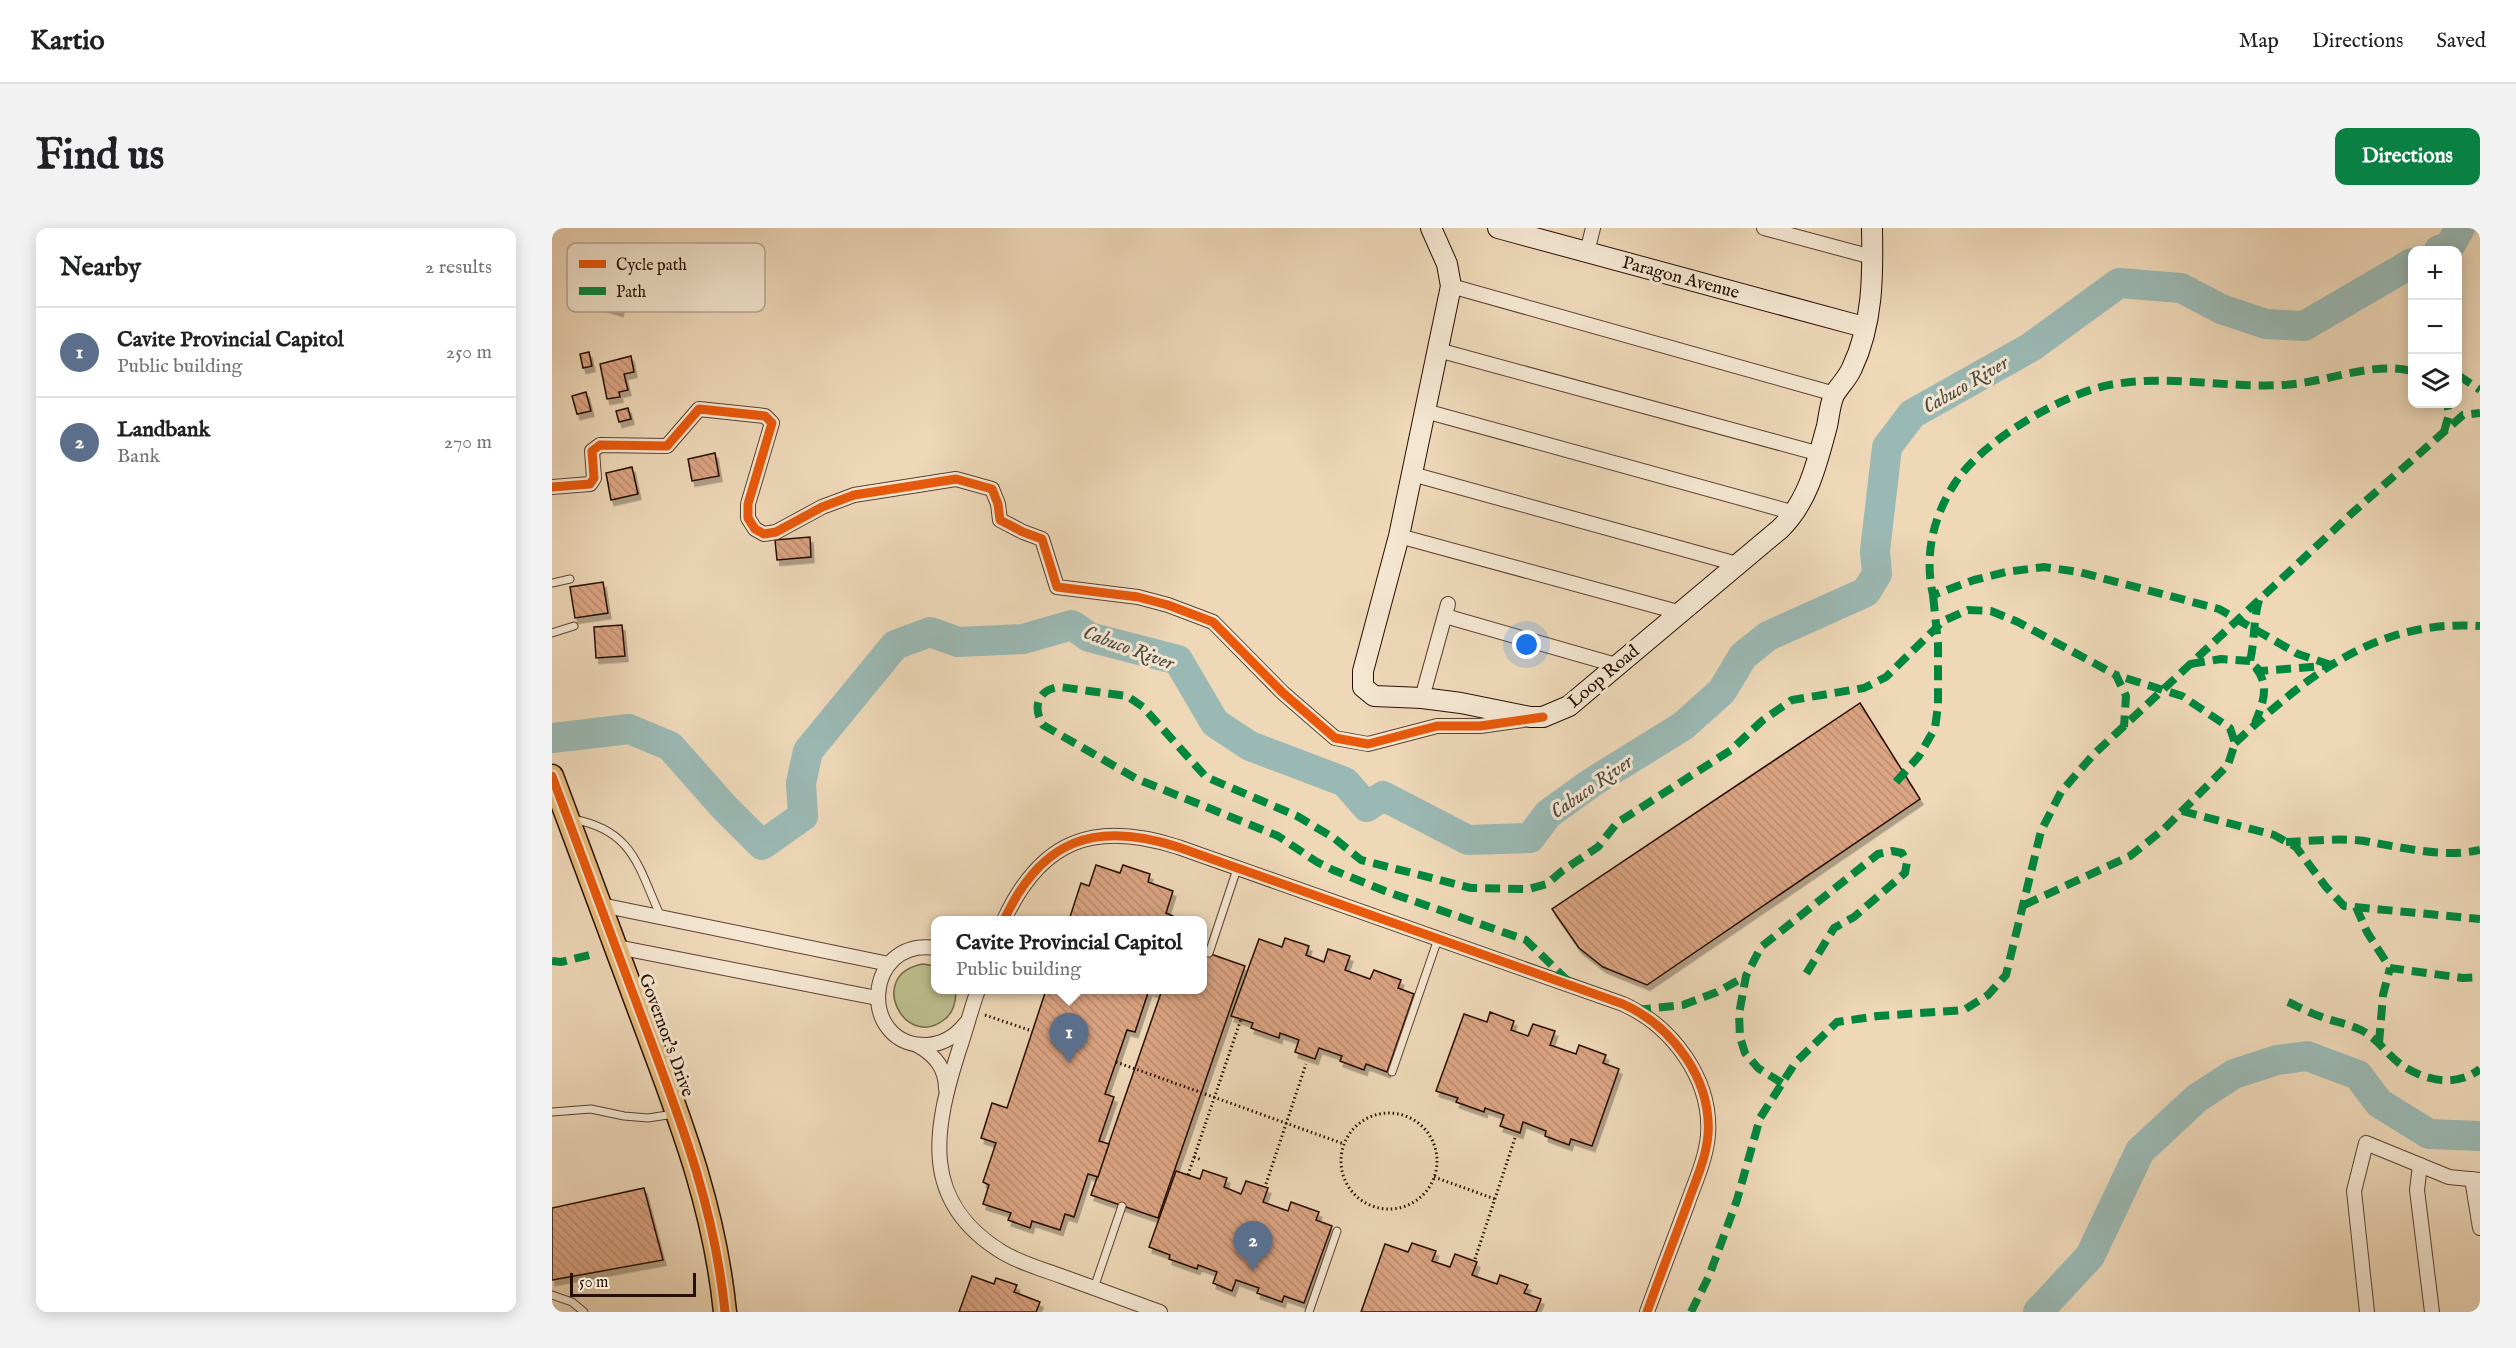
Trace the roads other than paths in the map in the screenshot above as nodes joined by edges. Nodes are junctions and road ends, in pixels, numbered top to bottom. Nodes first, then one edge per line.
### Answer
1 (1431, 228) edge
2 (1498, 228) edge
3 (1593, 228) edge
4 (1764, 228) edge
5 (1872, 228) edge
6 (1525, 232) edge
7 (1587, 252) junction
8 (1872, 257) junction
9 (1451, 286) junction
10 (1864, 327) junction
11 (1438, 351) junction
12 (1835, 394) junction
13 (1425, 411) junction
14 (1820, 454) junction
15 (1412, 474) junction
16 (552, 487) edge
17 (1795, 513) junction
18 (1399, 536) junction
19 (1737, 564) junction
20 (570, 579) dead end
21 (552, 584) edge
22 (1678, 612) junction
23 (574, 626) dead end
24 (552, 633) edge
25 (1616, 665) junction
26 (1422, 698) junction
27 (1543, 717) junction
28 (553, 779) edge
29 (568, 819) junction
30 (1237, 869) junction
31 (601, 905) junction
32 (1007, 916) edge
33 (661, 917) junction
34 (1438, 939) junction
35 (617, 946) junction
36 (931, 948) edge
37 (1209, 953) dead end
38 (889, 964) junction
39 (877, 998) junction
40 (974, 1001) edge
41 (915, 1044) junction
42 (1392, 1072) dead end
43 (945, 1096) junction
44 (552, 1112) edge
45 (679, 1114) junction
46 (2420, 1165) junction
47 (2476, 1179) edge
48 (1122, 1206) dead end
49 (2480, 1228) edge
50 (1337, 1231) dead end
51 (1094, 1288) junction
52 (552, 1295) edge
53 (584, 1312) edge
54 (725, 1312) edge
55 (1160, 1312) edge
56 (1309, 1312) edge
57 (1647, 1312) edge
58 (2367, 1312) edge
59 (2432, 1312) edge

1 - 9 street, Loop Road
2 - 6 street, Paragon Avenue
3 - 7 street
4 - 8 street
5 - 8 street, Loop Road
6 - 7 street, Paragon Avenue
7 - 10 street, Paragon Avenue
8 - 10 street, Loop Road
9 - 11 street, Loop Road
9 - 12 street
10 - 12 street, Loop Road
11 - 13 street, Loop Road
11 - 14 street
12 - 14 street, Loop Road
13 - 15 street, Loop Road
13 - 17 street
14 - 17 street, Loop Road
15 - 18 street, Loop Road
15 - 19 street
16 - 27 street
17 - 19 street, Loop Road
18 - 22 street
18 - 26 street, Loop Road
19 - 22 street, Loop Road
20 - 21 lane
22 - 25 street, Loop Road
23 - 24 lane
25 - 26 street
25 - 27 street, Loop Road
26 - 27 street, Loop Road
28 - 29 main road, Governor's Drive
29 - 31 main road, Governor's Drive
29 - 33 lane
30 - 32 street
30 - 34 street
30 - 37 lane
31 - 33 street
31 - 35 main road, Governor's Drive
33 - 38 street
34 - 42 lane
34 - 57 street
35 - 39 street
35 - 45 main road, Governor's Drive
36 - 38 street
38 - 39 street
39 - 41 street
40 - 41 street
40 - 43 street
41 - 43 street
43 - 51 street
44 - 45 lane
45 - 54 main road, Governor's Drive
46 - 47 street
46 - 58 street
46 - 59 street
47 - 49 street
48 - 51 lane
50 - 56 lane
51 - 55 street
52 - 53 lane

